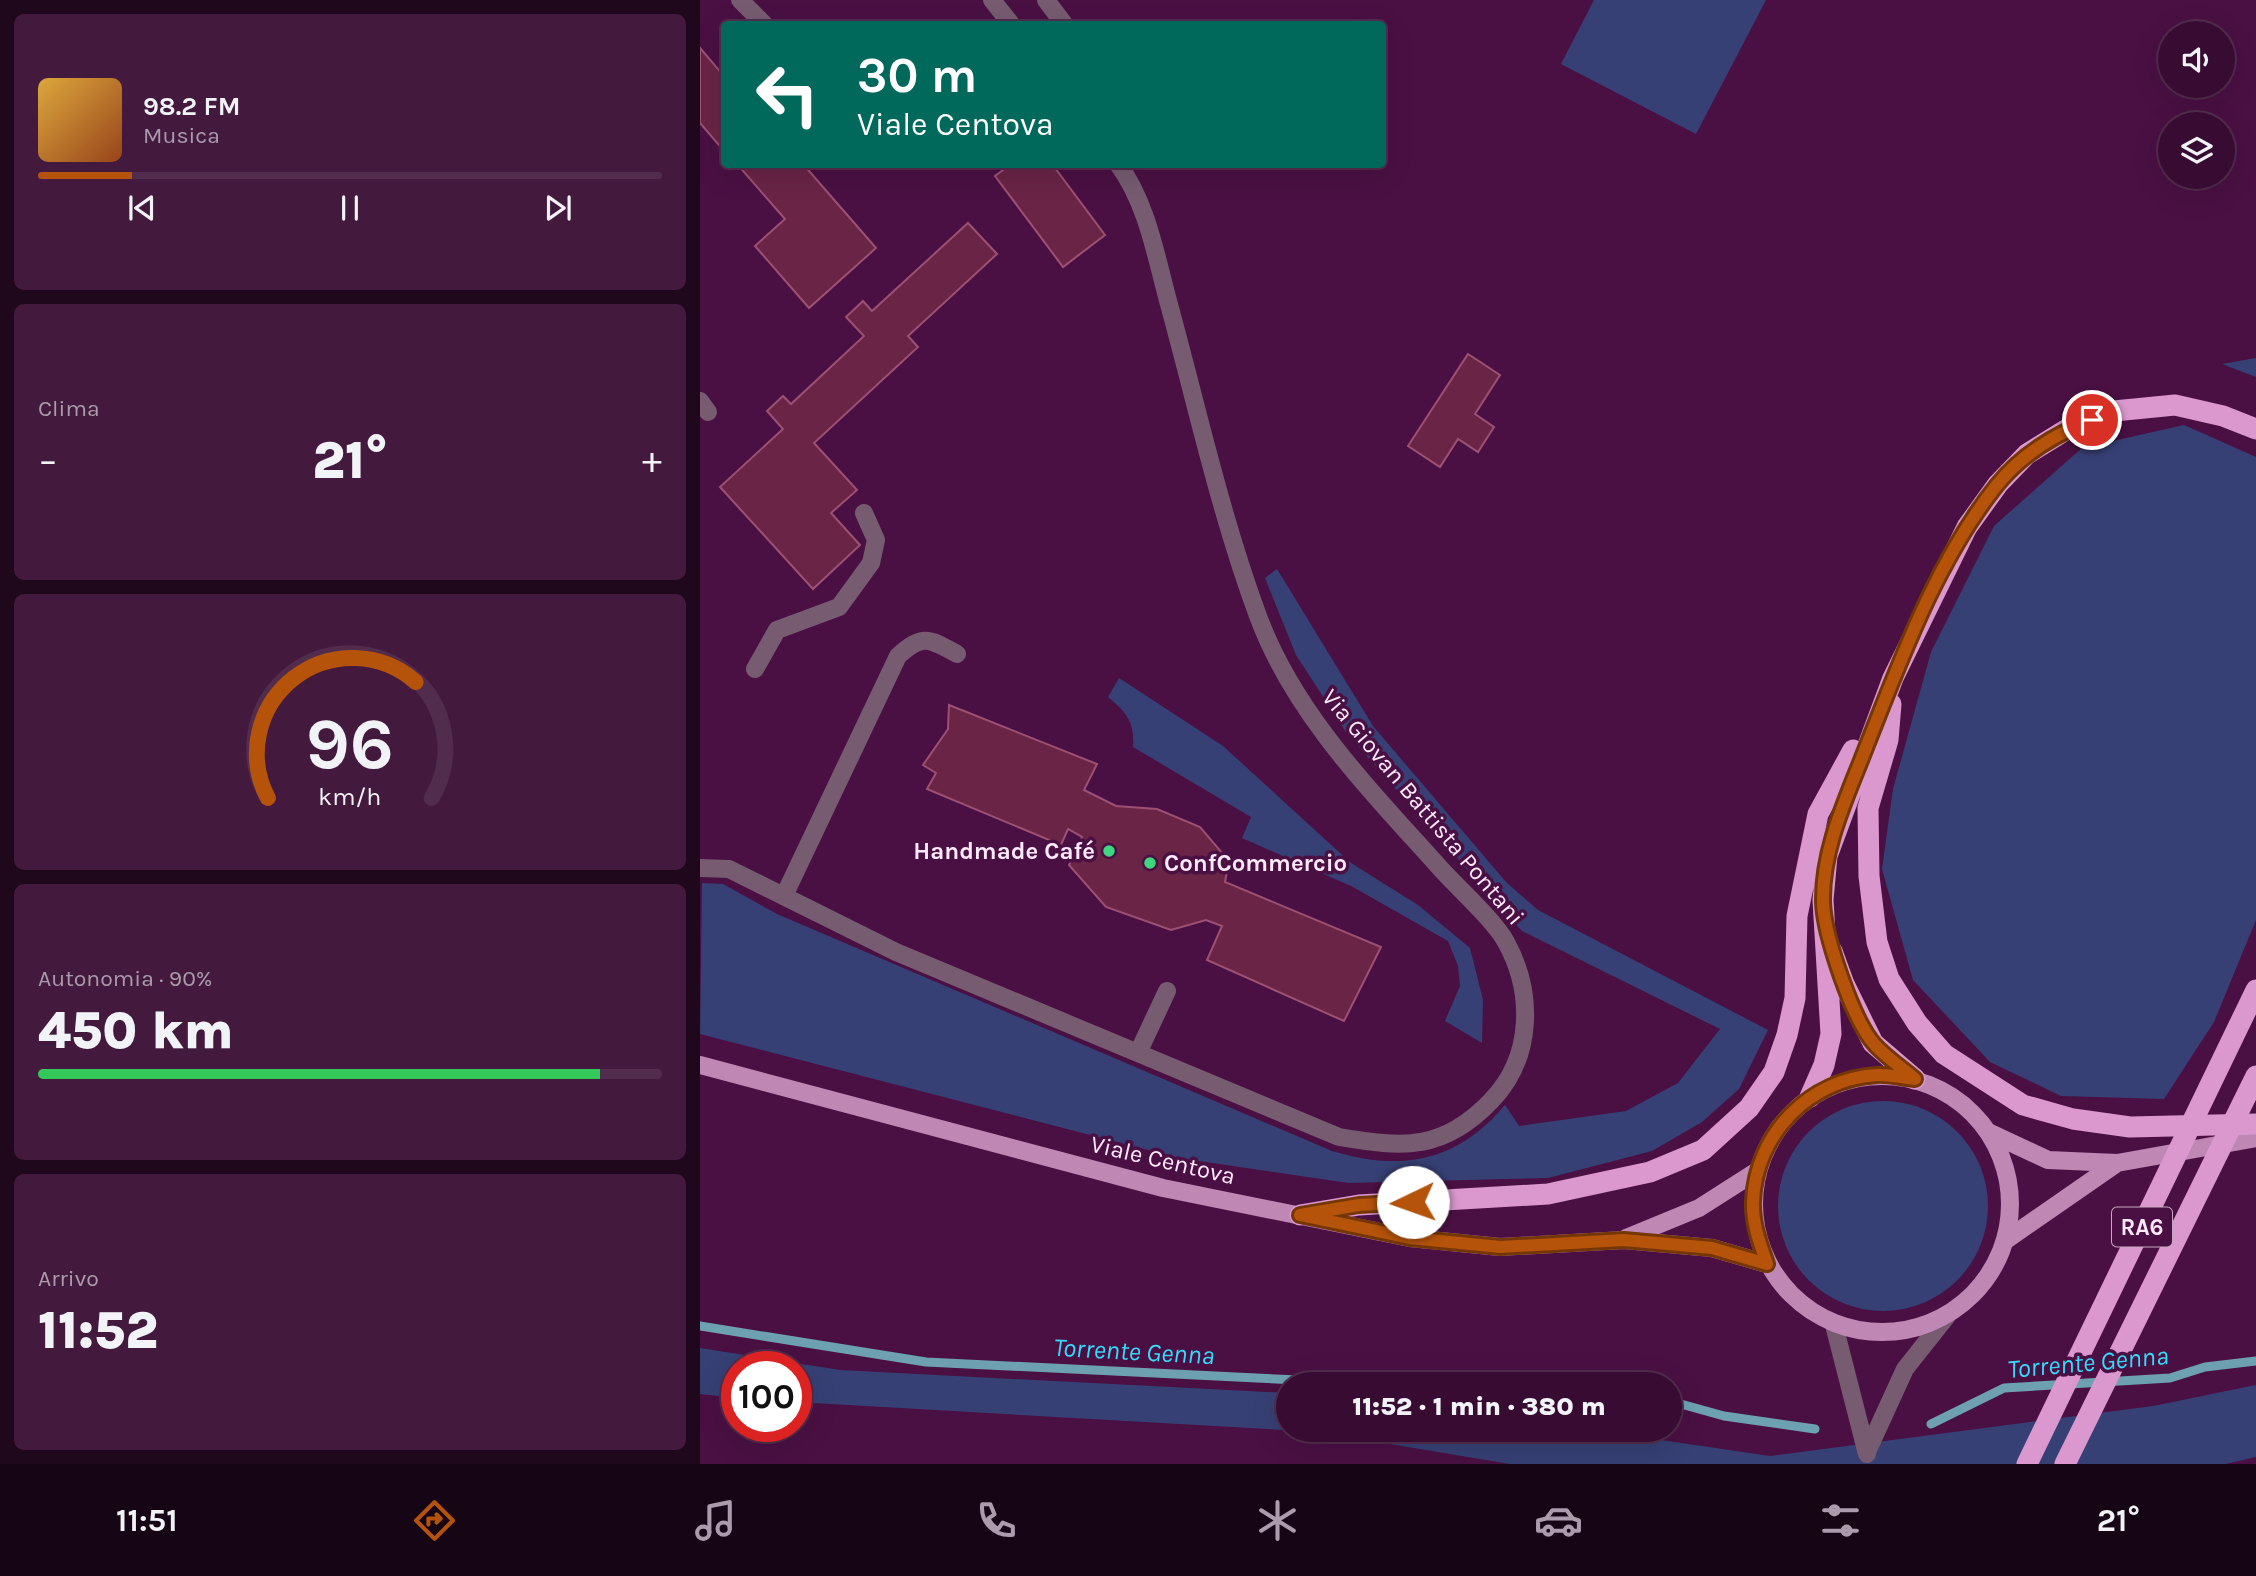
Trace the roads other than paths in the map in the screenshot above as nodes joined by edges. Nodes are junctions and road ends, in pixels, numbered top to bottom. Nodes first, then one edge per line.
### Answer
1 (740, 0) edge
2 (992, 0) edge
3 (1046, 0) edge
4 (761, 21) edge
5 (1009, 21) edge
6 (1062, 21) edge
7 (1120, 168) edge
8 (2256, 429) edge
9 (864, 513) dead end
10 (957, 654) dead end
11 (755, 669) dead end
12 (1894, 678) junction
13 (700, 868) edge
14 (784, 896) junction
15 (1826, 932) junction
16 (2256, 990) edge
17 (1167, 991) dead end
18 (1139, 1053) junction
19 (700, 1065) edge
20 (2256, 1076) edge
21 (1915, 1079) junction
22 (1810, 1097) junction
23 (2256, 1124) edge
24 (1988, 1132) junction
25 (2256, 1138) edge
26 (2116, 1163) junction
27 (1756, 1171) junction
28 (1300, 1215) junction
29 (1624, 1240) junction
30 (2006, 1240) junction
31 (1767, 1264) junction
32 (1947, 1316) junction
33 (1834, 1325) junction
34 (1868, 1458) edge
35 (2027, 1464) edge
36 (2064, 1464) edge

1 - 4 street
2 - 5 street
3 - 6 street
7 - 18 street, Via Giovan Battista Pontani
8 - 12 highway
9 - 11 street
10 - 14 street
12 - 15 highway
12 - 23 highway
12 - 28 highway
13 - 14 street, Via Giovan Battista Pontani
14 - 18 street, Via Giovan Battista Pontani
15 - 21 highway
15 - 22 highway
16 - 35 highway, RA6, bridge
17 - 18 street
19 - 28 main road, Viale Centova
20 - 36 highway, RA6, bridge
21 - 22 main road
21 - 24 main road
22 - 27 main road
24 - 26 main road
24 - 30 main road
25 - 26 main road
26 - 30 main road
27 - 29 main road
27 - 31 main road
28 - 29 main road, Viale Centova
29 - 31 main road
30 - 32 main road
31 - 33 main road
32 - 33 main road
32 - 34 street
33 - 34 street

